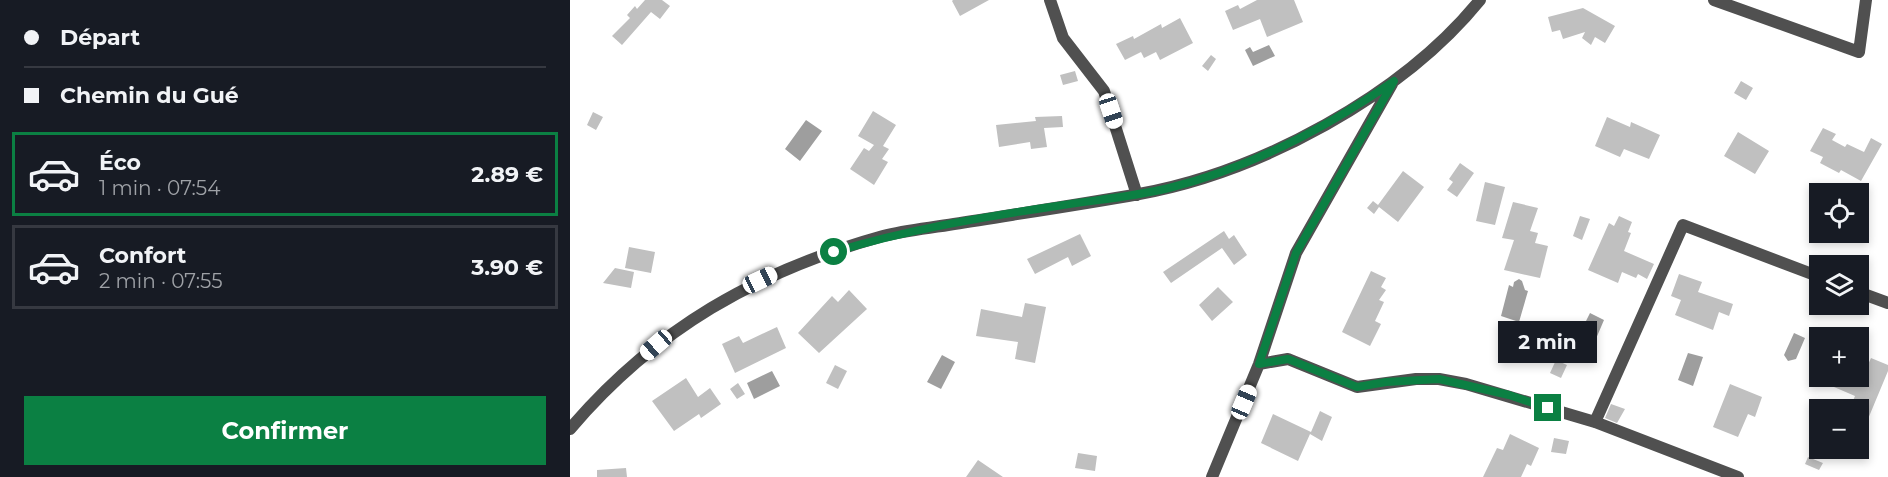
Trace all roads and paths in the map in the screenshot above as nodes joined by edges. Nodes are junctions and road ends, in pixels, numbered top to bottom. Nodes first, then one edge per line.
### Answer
1 (1050, 0) edge
2 (1480, 0) edge
3 (1714, 0) edge
4 (1866, 0) edge
5 (1394, 81) junction
6 (1137, 195) junction
7 (1809, 273) edge
8 (1869, 296) edge
9 (1888, 303) edge
10 (1259, 364) junction
11 (1595, 422) junction
12 (570, 429) edge
13 (1212, 477) edge
14 (1738, 477) edge

1 - 6 street
2 - 5 street
3 - 4 street
5 - 6 street
5 - 10 street
6 - 12 street
7 - 11 street
8 - 9 street
10 - 11 street
10 - 13 street
11 - 14 street

